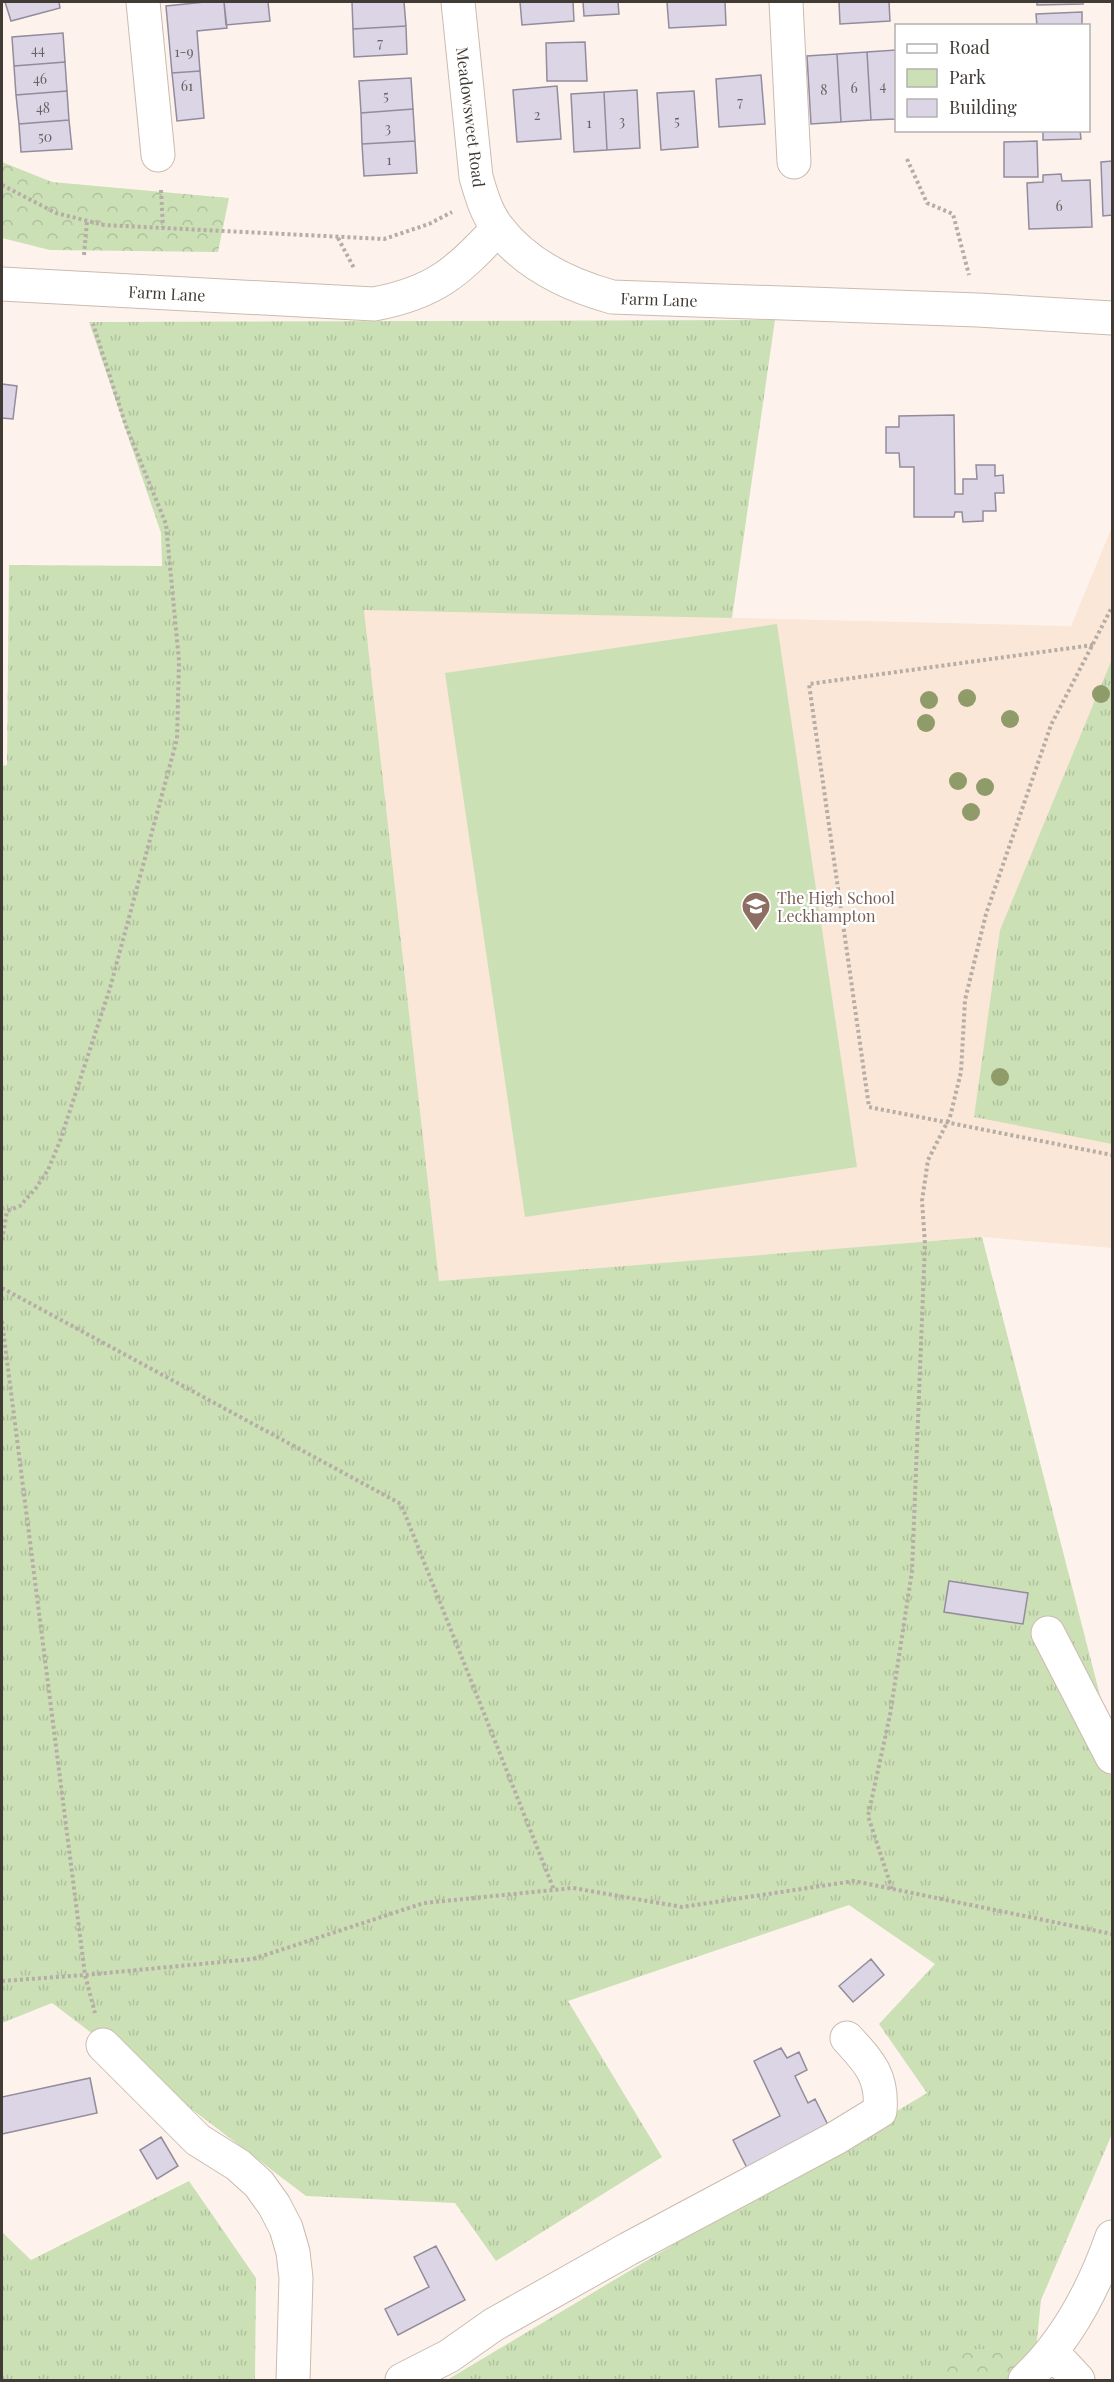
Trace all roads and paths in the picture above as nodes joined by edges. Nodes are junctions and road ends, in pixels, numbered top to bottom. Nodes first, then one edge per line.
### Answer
1 (143, 2) edge
2 (458, 2) edge
3 (786, 2) edge
4 (158, 154) dead end
5 (908, 159) dead end
6 (794, 162) dead end
7 (2, 185) edge
8 (491, 215) junction
9 (2, 284) edge
10 (81, 288) junction
11 (978, 310) junction
12 (1113, 318) edge
13 (1113, 607) edge
14 (1093, 645) junction
15 (947, 1122) junction
16 (1113, 1155) edge
17 (2, 1240) edge
18 (2, 1287) edge
19 (2, 1321) edge
20 (1048, 1633) dead end
21 (1113, 1757) edge
22 (892, 1889) junction
23 (554, 1890) junction
24 (1113, 1934) edge
25 (85, 1975) junction
26 (2, 1981) edge
27 (847, 2038) dead end
28 (103, 2045) dead end
29 (1113, 2237) edge
30 (1052, 2352) junction
31 (293, 2380) edge
32 (402, 2380) edge
33 (1025, 2380) edge
34 (1078, 2380) edge

1 - 4 street
2 - 8 street, Meadowsweet Road
3 - 6 street
5 - 11 path
7 - 8 path
8 - 10 street, Farm Lane
8 - 11 street, Farm Lane
9 - 10 street, Farm Lane
10 - 17 path
11 - 12 street, Farm Lane
13 - 14 path
14 - 15 path
14 - 15 path
15 - 16 path
15 - 22 path
18 - 23 path
19 - 25 path
20 - 21 street
22 - 23 path
22 - 24 path
23 - 25 path
25 - 26 path
27 - 32 street
28 - 31 street
29 - 30 street
30 - 33 street
30 - 34 street

